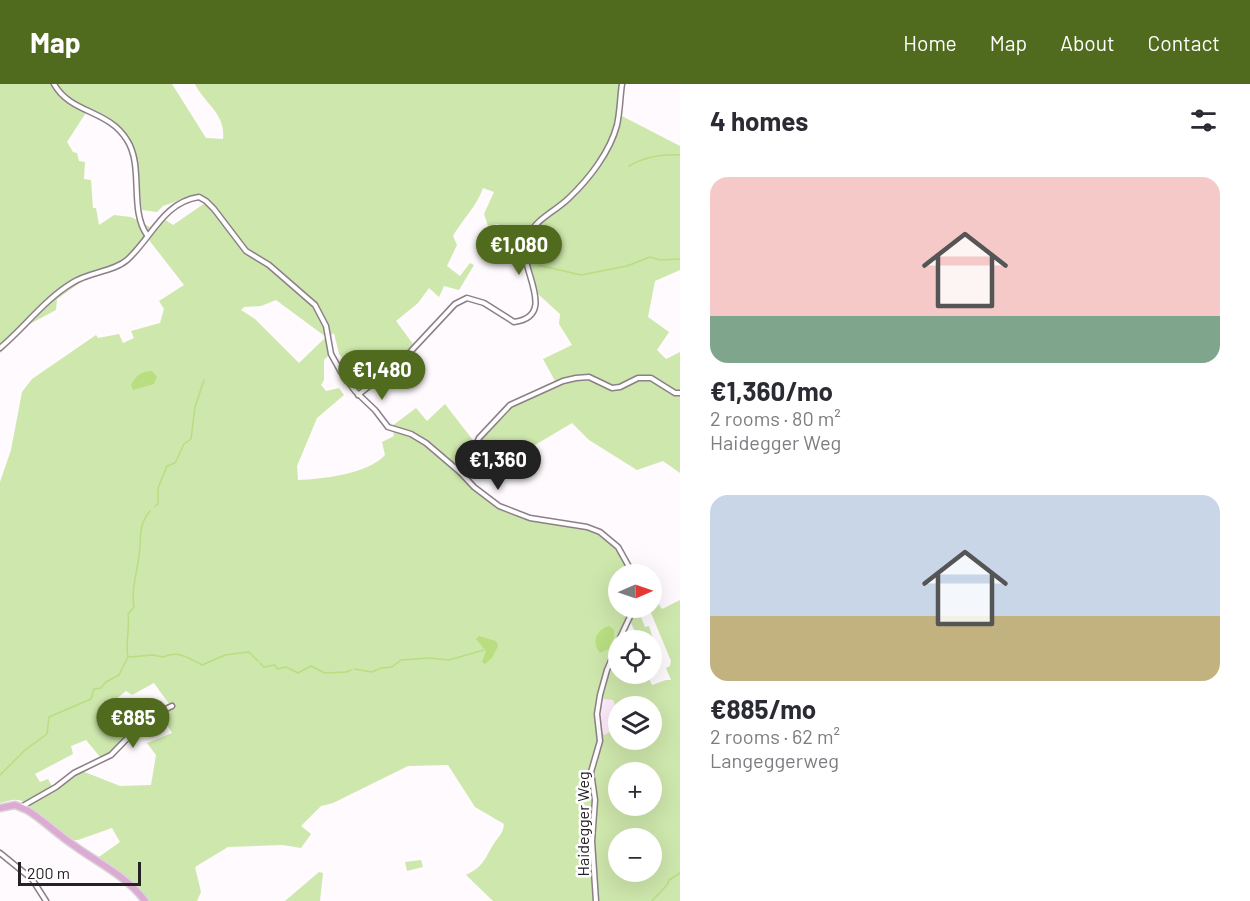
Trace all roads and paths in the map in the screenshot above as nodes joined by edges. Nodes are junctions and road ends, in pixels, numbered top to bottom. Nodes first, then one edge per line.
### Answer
1 (54, 84) edge
2 (622, 84) edge
3 (147, 236) junction
4 (0, 348) edge
5 (338, 367) junction
6 (393, 367) junction
7 (680, 393) edge
8 (358, 395) junction
9 (460, 472) junction
10 (627, 564) edge
11 (608, 668) edge
12 (172, 706) dead end
13 (21, 807) junction
14 (0, 808) edge
15 (0, 853) edge
16 (46, 901) edge
17 (145, 901) edge
18 (596, 901) edge

1 - 3 street
2 - 6 street
3 - 4 street
3 - 5 street
5 - 6 street
5 - 8 street
6 - 8 street
7 - 9 street
8 - 9 street
9 - 10 street
11 - 18 street, Haidegger Weg
12 - 13 street
13 - 14 main road
13 - 17 main road
15 - 16 street

